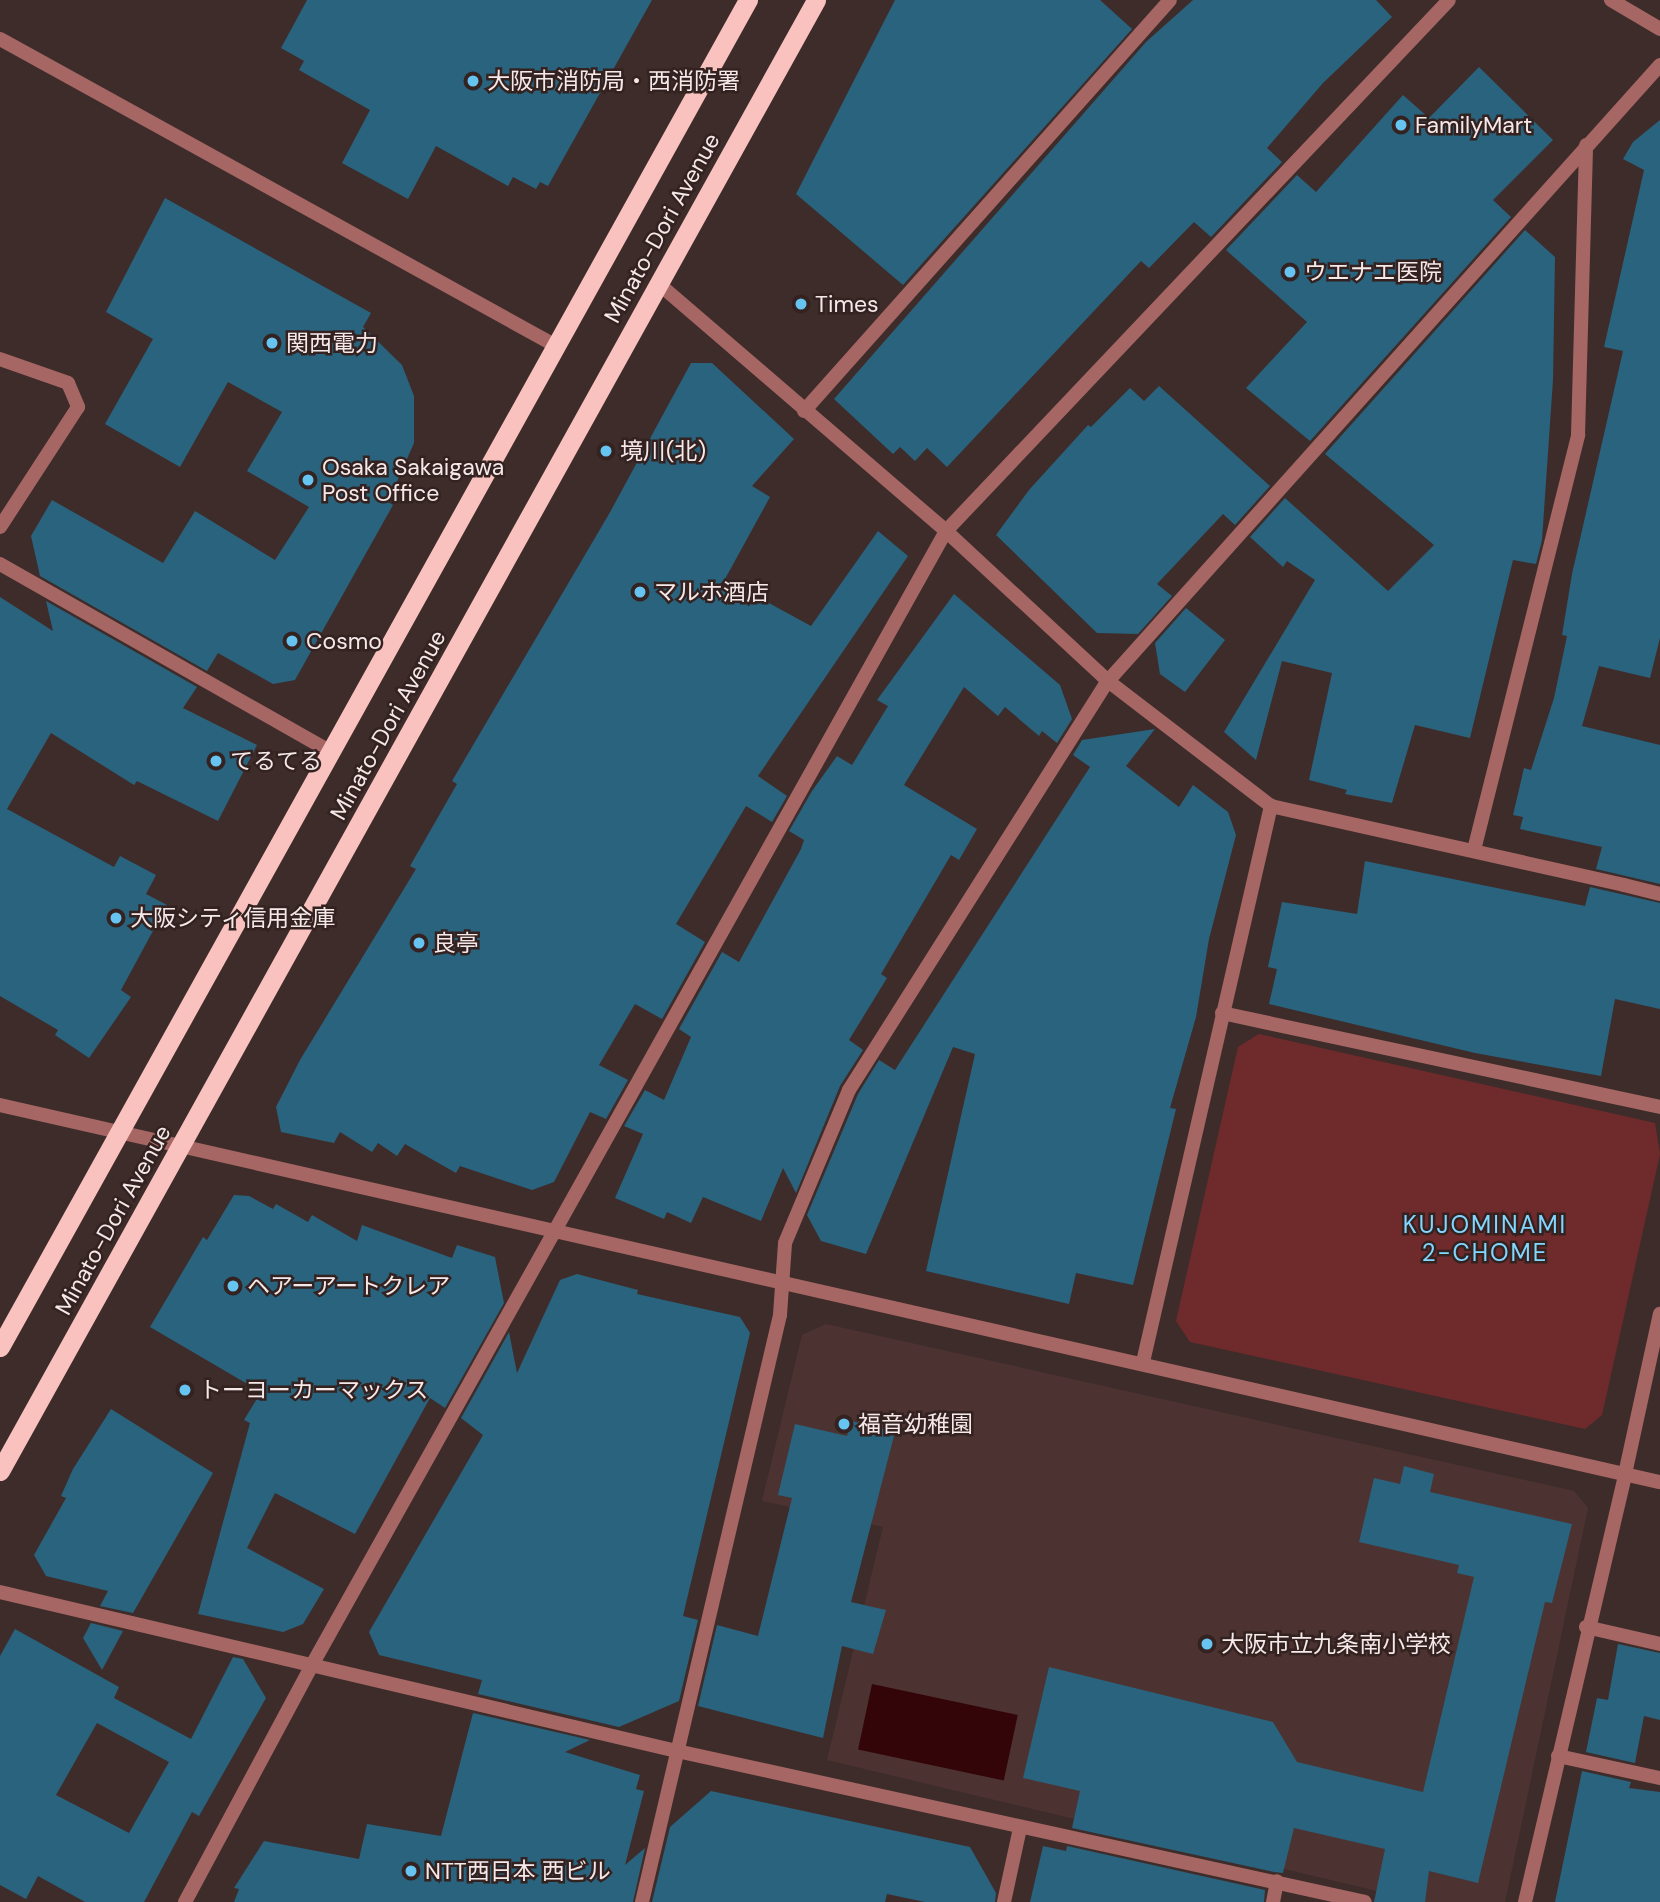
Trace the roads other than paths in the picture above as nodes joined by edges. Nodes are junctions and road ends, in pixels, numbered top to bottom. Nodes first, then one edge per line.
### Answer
1 (748, 0) edge
2 (816, 0) edge
3 (1170, 0) edge
4 (1449, 0) edge
5 (1611, 0) edge
6 (1660, 29) edge
7 (0, 38) edge
8 (1660, 65) edge
9 (1586, 145) junction
10 (659, 284) junction
11 (558, 346) junction
12 (0, 359) edge
13 (804, 411) junction
14 (0, 527) edge
15 (946, 531) junction
16 (0, 564) edge
17 (1108, 681) junction
18 (329, 751) junction
19 (1271, 806) junction
20 (1474, 850) junction
21 (1660, 894) edge
22 (1223, 1013) junction
23 (0, 1105) edge
24 (1660, 1107) edge
25 (118, 1131) junction
26 (182, 1147) junction
27 (554, 1232) junction
28 (782, 1281) junction
29 (1660, 1314) edge
30 (0, 1347) edge
31 (1143, 1363) junction
32 (0, 1471) edge
33 (1625, 1474) junction
34 (1660, 1482) edge
35 (0, 1592) edge
36 (1586, 1627) junction
37 (1660, 1644) edge
38 (312, 1665) junction
39 (677, 1751) junction
40 (1558, 1756) junction
41 (1660, 1778) edge
42 (1020, 1828) junction
43 (1277, 1881) junction
44 (185, 1902) edge
45 (642, 1902) edge
46 (1004, 1902) edge
47 (1273, 1902) edge
48 (1365, 1902) edge
49 (1525, 1902) edge

1 - 11 highway, Minato-Dori Avenue
2 - 10 highway, Minato-Dori Avenue
3 - 13 street
4 - 15 street
5 - 6 street
7 - 11 street
8 - 9 street
9 - 17 street
9 - 20 street
10 - 13 street
10 - 26 highway, Minato-Dori Avenue
11 - 18 highway, Minato-Dori Avenue
12 - 14 street
13 - 15 street
15 - 17 street
15 - 27 street
16 - 18 street
17 - 19 street
17 - 28 street
18 - 25 highway, Minato-Dori Avenue
19 - 20 street
19 - 22 street
20 - 21 street
22 - 24 street
22 - 31 street
23 - 25 street
25 - 26 street
25 - 30 highway, Minato-Dori Avenue
26 - 27 street
26 - 32 highway, Minato-Dori Avenue
27 - 28 street
27 - 38 street
28 - 31 street
28 - 39 street
29 - 33 street
31 - 33 street
33 - 34 street
33 - 36 street
35 - 38 street
36 - 37 street
36 - 40 street
38 - 39 street
38 - 44 street
39 - 42 street
39 - 45 street
40 - 41 street
40 - 49 street
42 - 43 street
42 - 46 street
43 - 47 street
43 - 48 street

